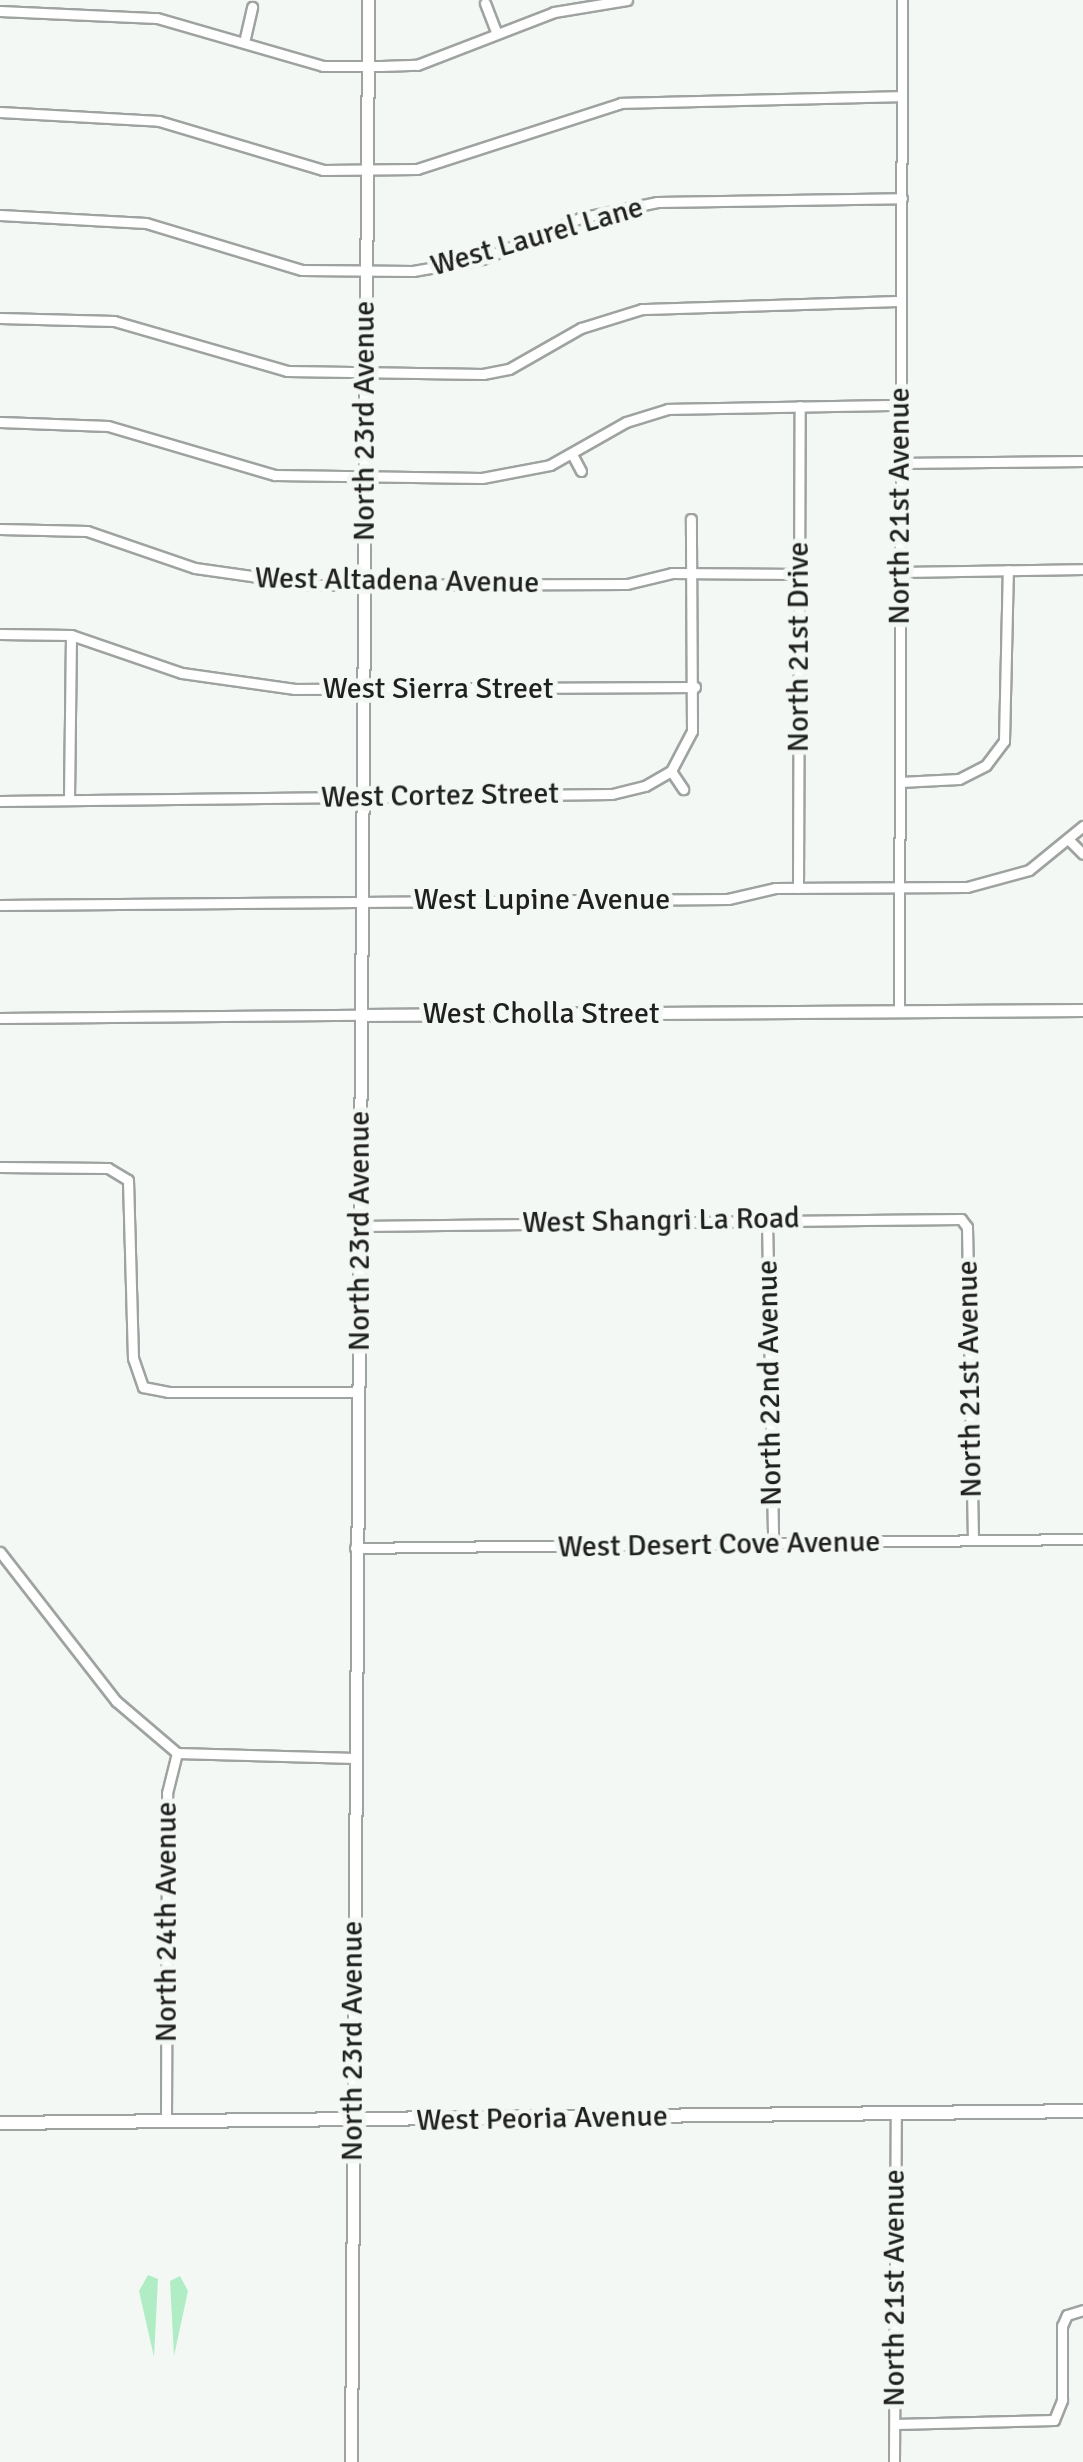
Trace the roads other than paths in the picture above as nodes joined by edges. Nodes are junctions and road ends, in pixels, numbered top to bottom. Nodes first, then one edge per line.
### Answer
1 (368, 0) edge
2 (627, 0) edge
3 (902, 0) edge
4 (486, 3) dead end
5 (252, 8) dead end
6 (0, 10) edge
7 (496, 30) junction
8 (245, 38) junction
9 (367, 66) junction
10 (902, 96) junction
11 (0, 112) edge
12 (366, 170) junction
13 (902, 198) junction
14 (0, 215) edge
15 (366, 271) junction
16 (901, 301) junction
17 (0, 318) edge
18 (365, 374) junction
19 (900, 405) junction
20 (800, 406) junction
21 (0, 422) edge
22 (574, 456) junction
23 (1083, 460) edge
24 (901, 463) junction
25 (581, 471) dead end
26 (365, 478) junction
27 (691, 519) dead end
28 (0, 529) edge
29 (1083, 569) edge
30 (1008, 570) junction
31 (900, 572) junction
32 (696, 573) junction
33 (800, 574) junction
34 (364, 586) junction
35 (0, 634) edge
36 (71, 635) junction
37 (182, 673) junction
38 (695, 687) junction
39 (179, 689) dead end
40 (362, 690) junction
41 (670, 771) junction
42 (900, 782) junction
43 (683, 789) dead end
44 (362, 797) junction
45 (0, 800) edge
46 (69, 800) junction
47 (1083, 826) edge
48 (1070, 841) junction
49 (1083, 854) edge
50 (899, 887) junction
51 (798, 888) junction
52 (362, 902) junction
53 (0, 905) edge
54 (1083, 1010) edge
55 (899, 1012) junction
56 (361, 1015) junction
57 (0, 1018) edge
58 (0, 1167) edge
59 (962, 1219) joint
60 (767, 1220) junction
61 (360, 1226) junction
62 (358, 1392) junction
63 (1083, 1539) edge
64 (973, 1540) junction
65 (772, 1545) junction
66 (355, 1548) junction
67 (0, 1552) edge
68 (178, 1753) junction
69 (355, 1758) junction
70 (1083, 2111) edge
71 (896, 2114) junction
72 (166, 2122) junction
73 (353, 2122) junction
74 (0, 2123) edge
75 (1083, 2310) edge
76 (894, 2424) junction
77 (351, 2462) edge
78 (894, 2462) edge

1 - 9 street, North 23rd Avenue
2 - 7 street
3 - 10 street, North 21st Avenue
4 - 7 street
5 - 8 street
6 - 8 street
7 - 9 street
8 - 9 street
9 - 12 street, North 23rd Avenue
10 - 12 street
10 - 13 street, North 21st Avenue
11 - 12 street
12 - 15 street, North 23rd Avenue
13 - 15 street, West Laurel Lane
13 - 16 street, North 21st Avenue
14 - 15 street, West Laurel Lane
15 - 18 street, North 23rd Avenue
16 - 18 street
16 - 19 street, North 21st Avenue
17 - 18 street
18 - 26 street, North 23rd Avenue
19 - 20 street
19 - 24 street, North 21st Avenue
20 - 22 street
20 - 33 street, North 21st Drive
21 - 26 street
22 - 25 street
22 - 26 street
23 - 24 street
24 - 31 street, North 21st Avenue
26 - 34 street, North 23rd Avenue
27 - 32 street
28 - 34 street, West Altadena Avenue
29 - 30 street
30 - 31 street
30 - 42 street
31 - 42 street, North 21st Avenue
32 - 33 street, West Altadena Avenue
32 - 34 street, West Altadena Avenue
32 - 38 street
33 - 51 street, North 21st Drive
34 - 40 street, North 23rd Avenue
35 - 36 street, West Sierra Street
36 - 37 street, West Sierra Street
36 - 46 street
37 - 39 street
37 - 40 street, West Sierra Street
38 - 40 street, West Sierra Street
38 - 41 street
40 - 44 street, North 23rd Avenue
41 - 43 street
41 - 44 street, West Cortez Street
42 - 50 street, North 21st Avenue
44 - 46 street, West Cortez Street
44 - 52 street, North 23rd Avenue
45 - 46 street, West Cortez Street
47 - 48 street, West Lupine Avenue
48 - 49 street
48 - 50 street, West Lupine Avenue
50 - 51 street, West Lupine Avenue
50 - 55 street, North 21st Avenue
51 - 52 street, West Lupine Avenue
52 - 53 street, West Lupine Avenue
52 - 56 street, North 23rd Avenue
54 - 55 street, West Cholla Street
55 - 56 street, West Cholla Street
56 - 57 street, West Cholla Street
56 - 61 street, North 23rd Avenue
58 - 62 street
59 - 60 street, West Shangri La Road
59 - 64 street, North 21st Avenue
60 - 61 street, West Shangri La Road
60 - 65 street, North 22nd Avenue
61 - 62 street, North 23rd Avenue
62 - 66 street, North 23rd Avenue
63 - 64 street, West Desert Cove Avenue
64 - 65 street, West Desert Cove Avenue
65 - 66 street, West Desert Cove Avenue
66 - 69 street, North 23rd Avenue
67 - 68 street
68 - 69 street
68 - 72 street, North 24th Avenue
69 - 73 street, North 23rd Avenue
70 - 71 main road, West Peoria Avenue
71 - 73 main road, West Peoria Avenue
71 - 76 street, North 21st Avenue
72 - 73 main road, West Peoria Avenue
72 - 74 main road, West Peoria Avenue
73 - 77 street, North 23rd Avenue
75 - 76 street
76 - 78 street, North 21st Avenue

